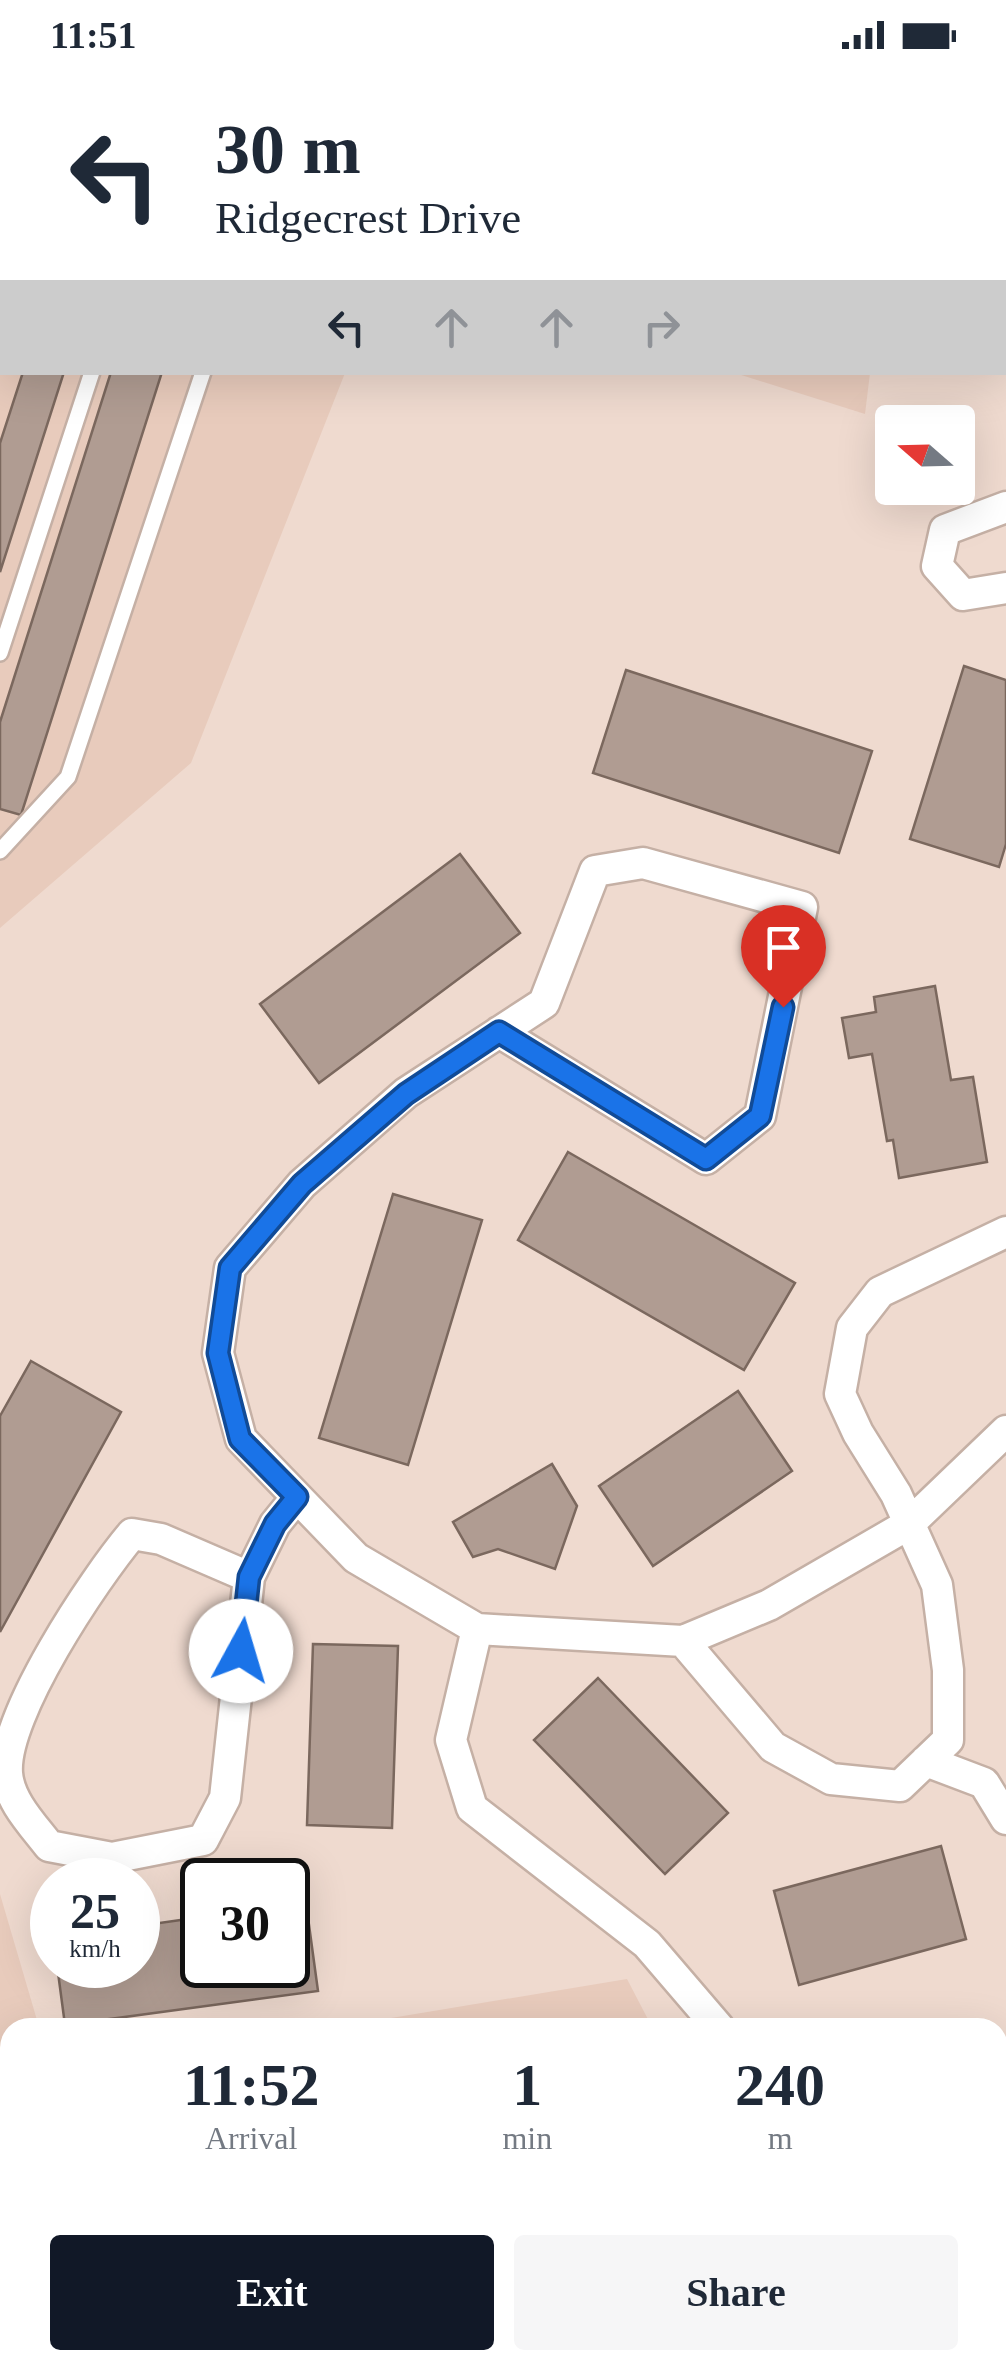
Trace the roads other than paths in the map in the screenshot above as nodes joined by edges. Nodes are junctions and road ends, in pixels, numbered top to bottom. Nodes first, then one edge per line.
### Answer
1 (91, 375) edge
2 (203, 375) edge
3 (1006, 508) edge
4 (1006, 588) edge
5 (0, 653) edge
6 (0, 851) edge
7 (499, 1032) junction
8 (1006, 1232) edge
9 (1006, 1432) edge
10 (297, 1497) junction
11 (909, 1524) junction
12 (249, 1577) junction
13 (476, 1629) junction
14 (683, 1641) junction
15 (926, 1761) junction
16 (1004, 1812) edge
17 (711, 2018) edge

1 - 5 lane
2 - 6 lane
3 - 4 street
7 - 7 street
7 - 10 street
8 - 11 street
9 - 11 street
10 - 12 street
10 - 13 street
11 - 14 street
11 - 15 street
12 - 12 street
13 - 14 street
13 - 17 street
14 - 15 street
15 - 16 street

